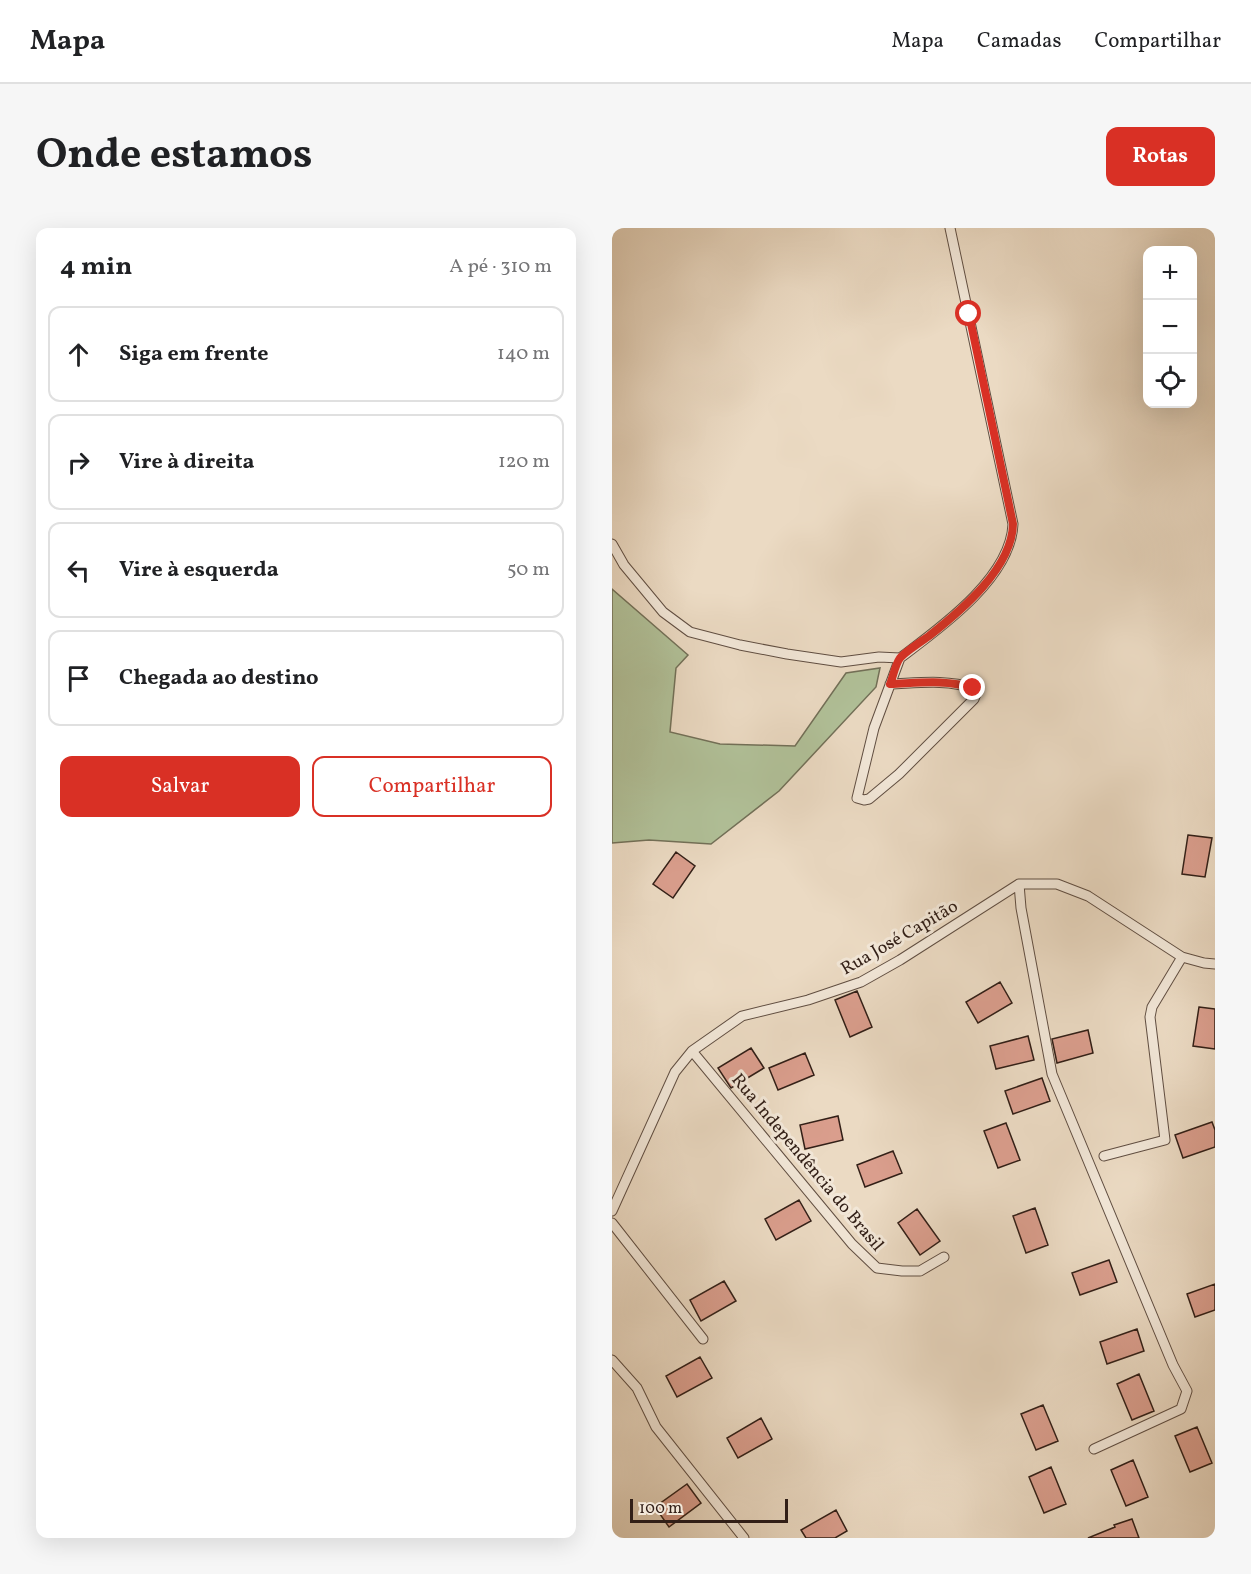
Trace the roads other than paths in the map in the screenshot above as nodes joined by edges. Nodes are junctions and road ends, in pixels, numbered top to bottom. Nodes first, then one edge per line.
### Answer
1 (950, 228) edge
2 (612, 544) edge
3 (900, 658) junction
4 (890, 684) junction
5 (1019, 884) junction
6 (1182, 957) junction
7 (1215, 964) edge
8 (692, 1051) junction
9 (1104, 1156) dead end
10 (612, 1211) edge
11 (612, 1223) edge
12 (944, 1257) dead end
13 (703, 1339) dead end
14 (612, 1360) edge
15 (1094, 1449) dead end
16 (744, 1538) edge

1 - 3 street
2 - 3 street
3 - 4 street
4 - 4 street
5 - 6 street
5 - 8 street, Rua José Capitão
5 - 15 street
6 - 7 street
6 - 9 street
8 - 10 street, Rua José Capitão
8 - 12 street, Rua Independência do Brasil
11 - 13 street
14 - 16 street

